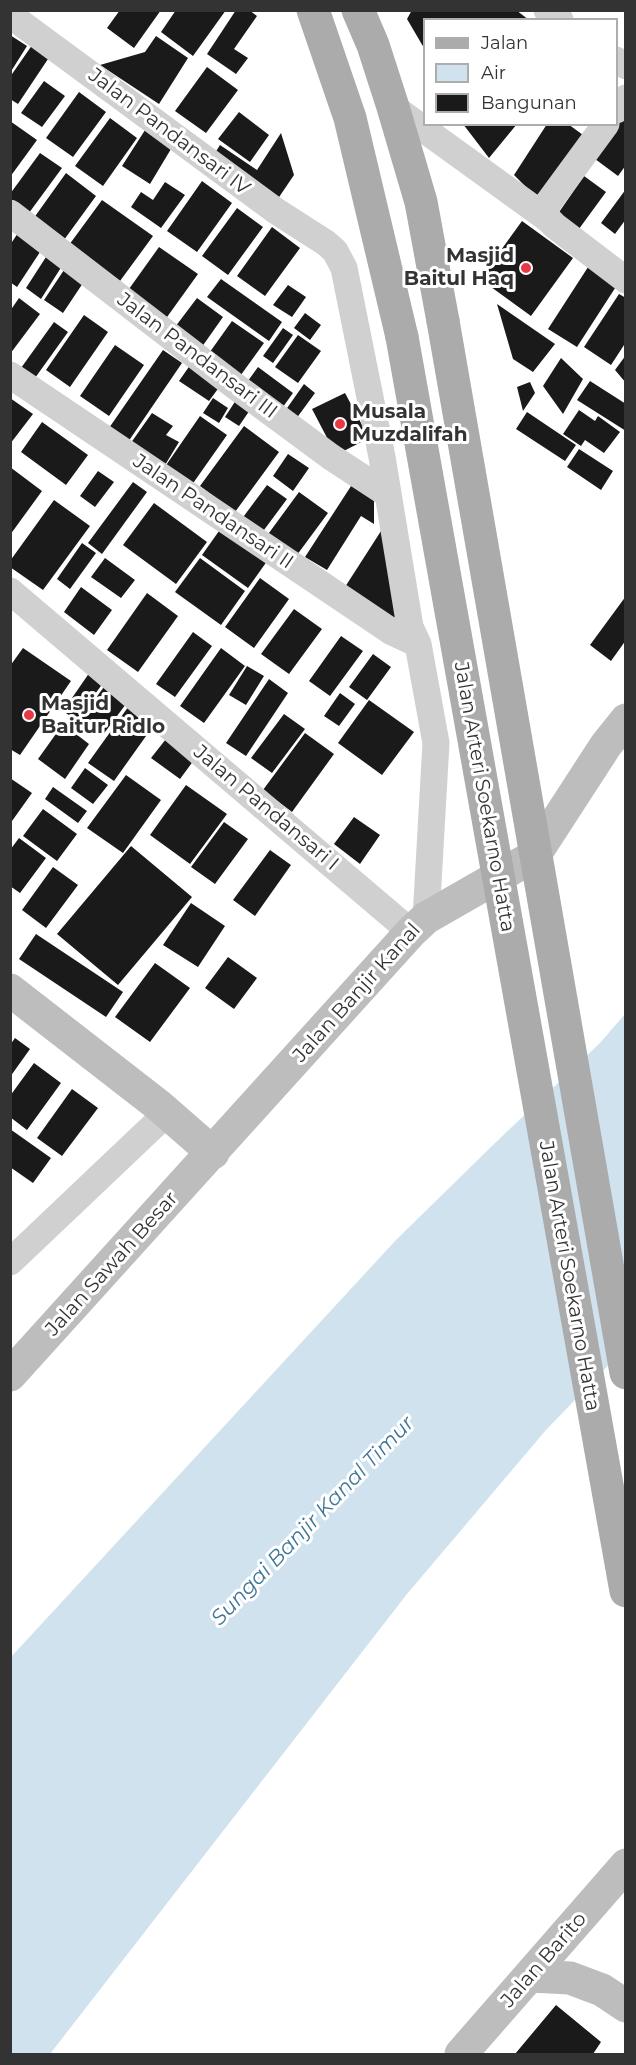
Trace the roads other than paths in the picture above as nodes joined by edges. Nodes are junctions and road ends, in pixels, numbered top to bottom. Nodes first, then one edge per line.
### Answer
1 (313, 10) edge
2 (358, 10) edge
3 (10, 15) edge
4 (393, 107) junction
5 (605, 126) edge
6 (10, 213) edge
7 (548, 219) junction
8 (626, 280) edge
9 (10, 375) edge
10 (387, 493) junction
11 (10, 591) edge
12 (418, 644) junction
13 (616, 732) edge
14 (419, 925) junction
15 (10, 990) edge
16 (163, 1109) junction
17 (213, 1153) junction
18 (10, 1262) edge
19 (13, 1368) edge
20 (626, 1373) edge
21 (626, 1591) edge
22 (626, 1865) edge
23 (531, 1976) junction
24 (626, 2006) edge
25 (461, 2055) edge

1 - 21 main road, Jalan Arteri Soekarno Hatta, bridge
2 - 4 main road, Jalan Arteri Soekarno Hatta
3 - 10 street, Jalan Pandansari IV
4 - 7 street
4 - 20 main road, Jalan Arteri Soekarno Hatta, bridge
5 - 7 street
6 - 10 street, Jalan Pandansari III
7 - 8 street
9 - 12 street, Jalan Pandansari II
10 - 12 street
11 - 14 street, Jalan Pandansari I
12 - 14 street
13 - 14 street, Jalan Banjir Kanal
14 - 17 street, Jalan Banjir Kanal
15 - 16 street
16 - 17 street
16 - 18 street
17 - 19 street, Jalan Sawah Besar
22 - 23 street, Jalan Barito
23 - 24 street
23 - 25 street, Jalan Barito

